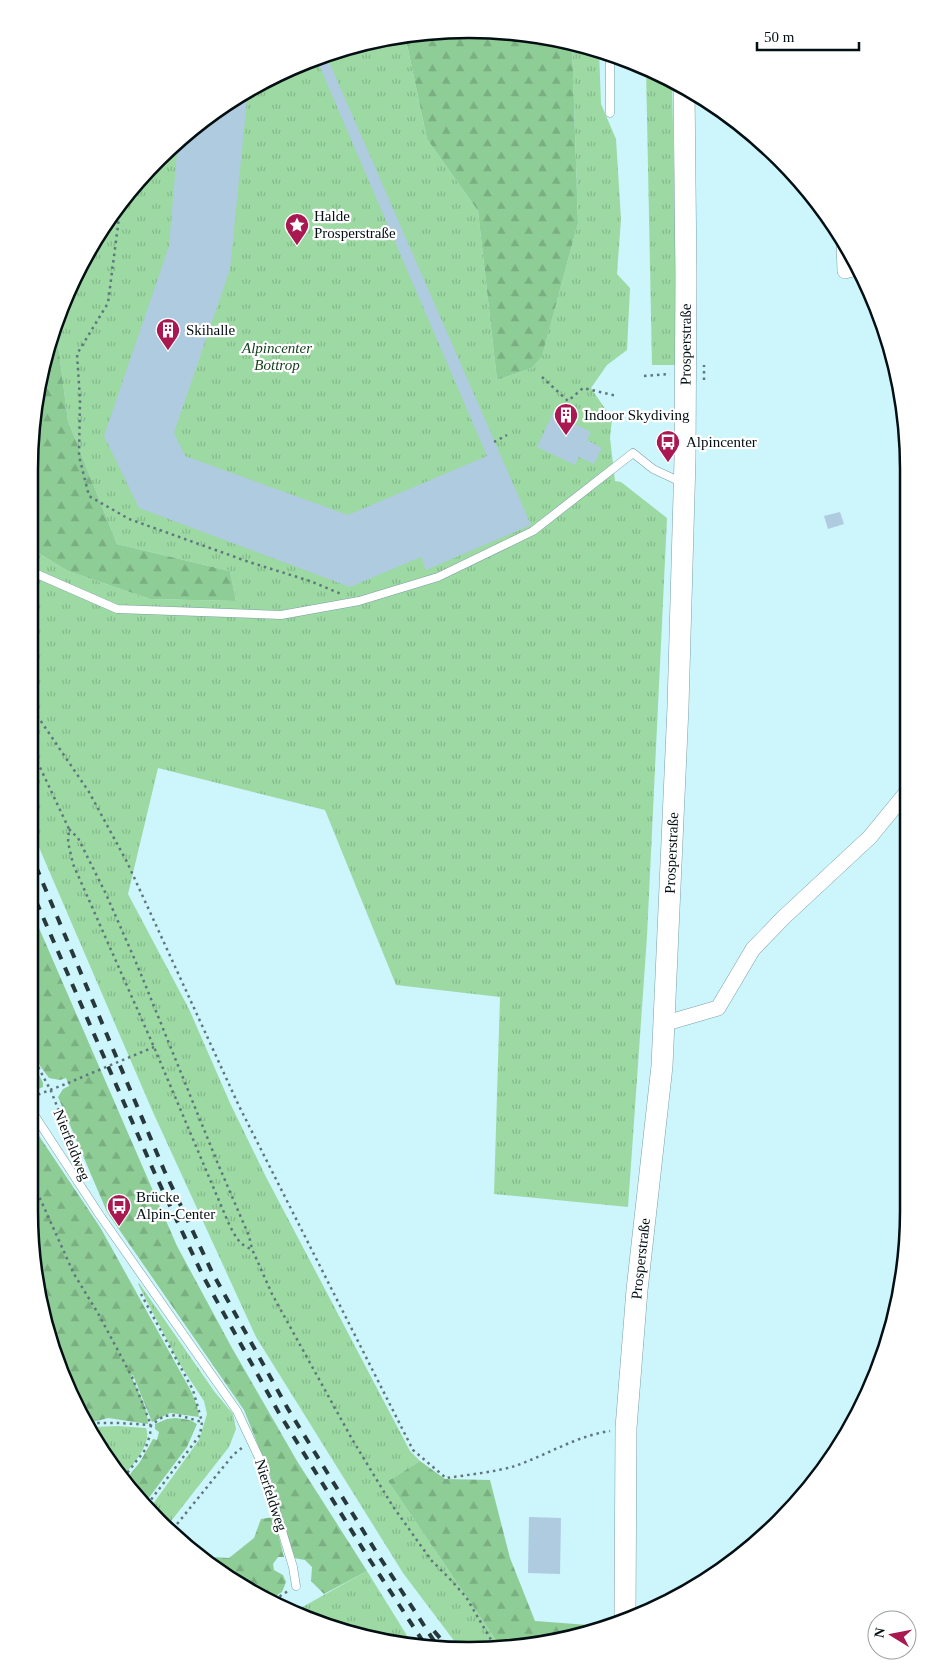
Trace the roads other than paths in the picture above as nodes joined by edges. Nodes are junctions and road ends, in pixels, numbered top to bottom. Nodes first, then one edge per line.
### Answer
1 (610, 61) edge
2 (684, 95) edge
3 (610, 113) dead end
4 (845, 258) edge
5 (851, 269) edge
6 (684, 484) junction
7 (38, 575) edge
8 (900, 800) edge
9 (663, 1024) junction
10 (38, 1121) edge
11 (296, 1586) road end
12 (626, 1613) edge

1 - 3 lane
2 - 6 main road, Prosperstraße
4 - 5 street
6 - 7 lane
6 - 9 main road, Prosperstraße
8 - 9 street
9 - 12 main road, Prosperstraße
10 - 11 lane, Nierfeldweg

